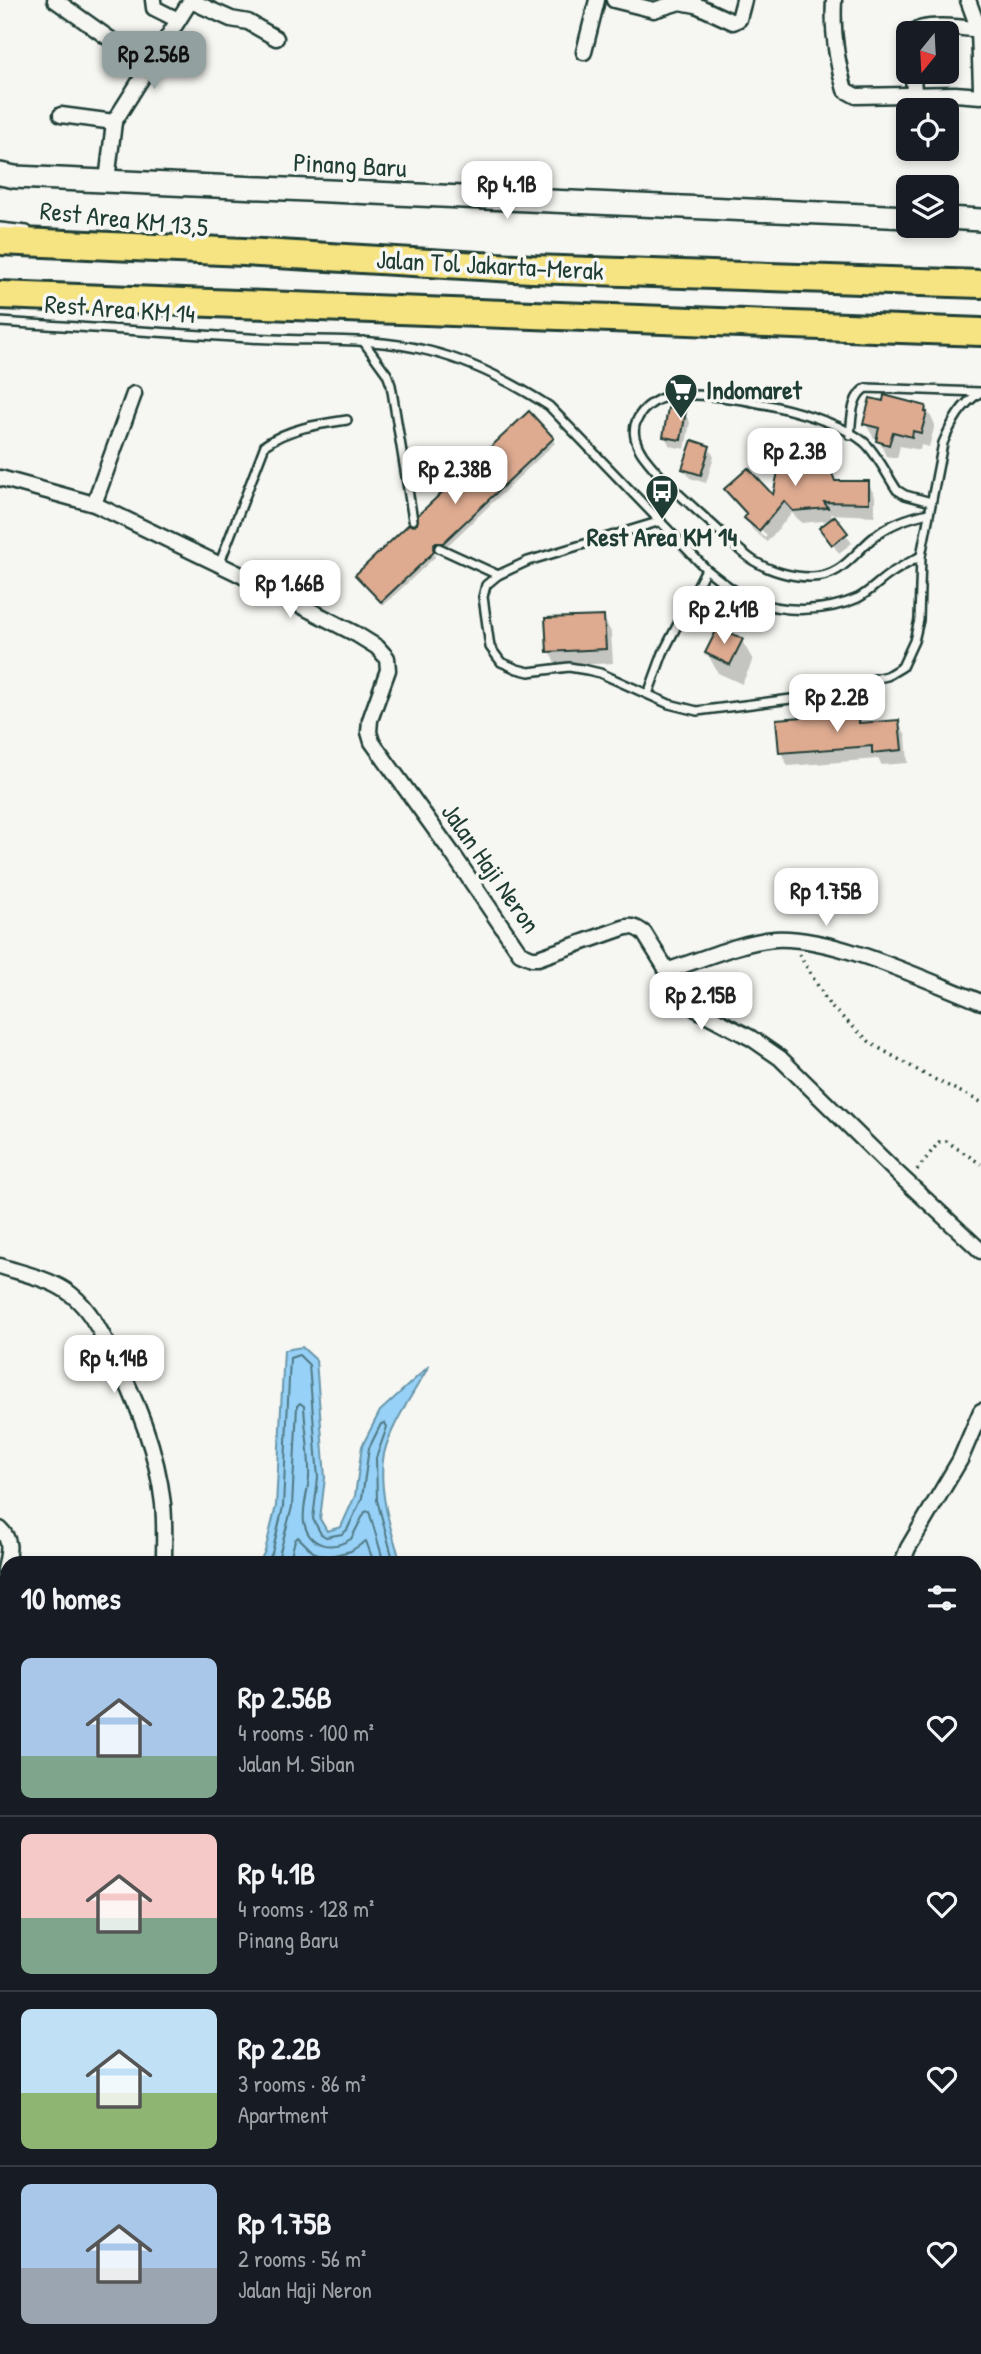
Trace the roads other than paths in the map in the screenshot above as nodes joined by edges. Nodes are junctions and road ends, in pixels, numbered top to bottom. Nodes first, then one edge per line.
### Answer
1 (55, 0) edge
2 (153, 0) edge
3 (191, 0) edge
4 (597, 0) edge
5 (614, 0) edge
6 (744, 0) edge
7 (834, 0) edge
8 (968, 0) edge
9 (178, 20) junction
10 (959, 26) edge
11 (980, 30) edge
12 (276, 38) dead end
13 (584, 52) dead end
14 (148, 66) junction
15 (914, 84) edge
16 (981, 88) edge
17 (914, 95) junction
18 (981, 96) edge
19 (61, 115) dead end
20 (114, 122) junction
21 (0, 174) edge
22 (107, 181) junction
23 (896, 216) edge
24 (959, 219) edge
25 (981, 220) edge
26 (0, 227) edge
27 (41, 231) dead end
28 (95, 237) dead end
29 (0, 241) edge
30 (244, 252) junction
31 (981, 284) edge
32 (0, 295) edge
33 (0, 322) edge
34 (981, 332) edge
35 (363, 341) junction
36 (981, 392) edge
37 (134, 394) dead end
38 (347, 420) dead end
39 (850, 435) junction
40 (0, 478) edge
41 (930, 502) junction
42 (94, 504) junction
43 (928, 513) junction
44 (413, 520) dead end
45 (661, 521) junction
46 (439, 548) dead end
47 (921, 555) junction
48 (219, 565) junction
49 (706, 569) junction
50 (498, 575) junction
51 (648, 694) junction
52 (666, 971) junction
53 (981, 1002) edge
54 (981, 1251) edge
55 (0, 1266) edge
56 (981, 1411) edge
57 (0, 1529) edge
58 (7, 1556) edge
59 (164, 1556) edge
60 (905, 1556) edge

1 - 14 street
2 - 9 street
3 - 9 street
3 - 12 street
4 - 13 street
5 - 6 street
7 - 17 street
8 - 11 street
9 - 14 street
10 - 11 street
11 - 16 street
14 - 20 street
15 - 17 street
17 - 18 street
19 - 20 street
20 - 22 street
21 - 22 main road, Pinang Baru
22 - 23 main road, Pinang Baru
24 - 25 main road
26 - 27 lane, Rest Area KM 13,5
28 - 30 lane, Rest Area KM 13,5
29 - 30 highway, Jalan Tol Jakarta–Merak
30 - 31 highway, Jalan Tol Jakarta–Merak
32 - 34 highway, Jalan Tol Jakarta–Merak
33 - 35 lane, Rest Area KM 14
35 - 44 lane
35 - 45 lane, Rest Area KM 14
36 - 39 lane
36 - 41 lane
37 - 42 street
38 - 48 lane
39 - 41 lane
39 - 43 lane
40 - 42 street, Jalan Haji Neron
41 - 43 lane
42 - 48 street, Jalan Haji Neron
43 - 47 lane
45 - 49 lane, Rest Area KM 14
45 - 50 lane
46 - 50 lane
47 - 49 lane, Rest Area KM 14
47 - 51 lane
48 - 52 street, Jalan Haji Neron
49 - 51 lane
50 - 51 lane
52 - 53 street
52 - 54 street, Jalan Haji Neron
55 - 59 street
56 - 60 street
57 - 58 street

